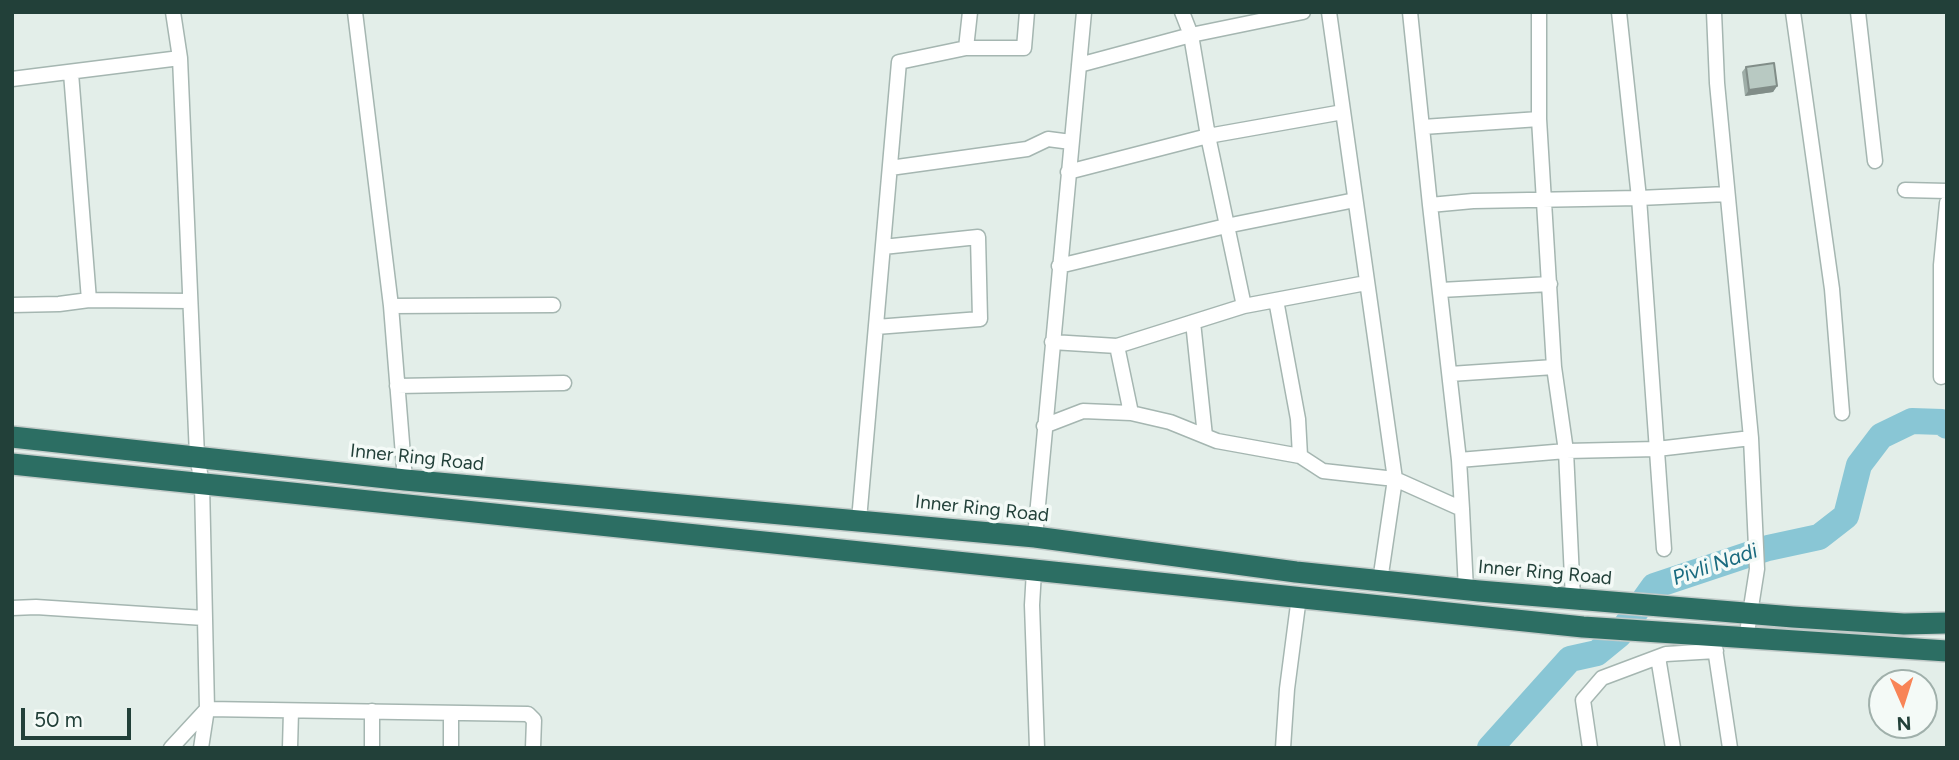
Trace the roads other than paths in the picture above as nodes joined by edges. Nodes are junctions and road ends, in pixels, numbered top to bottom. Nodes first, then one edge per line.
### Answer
1 (173, 12) edge
2 (355, 12) edge
3 (970, 12) edge
4 (1027, 12) edge
5 (1084, 12) edge
6 (1182, 12) edge
7 (1303, 12) edge
8 (1329, 12) edge
9 (1410, 12) edge
10 (1539, 12) edge
11 (1619, 12) edge
12 (1714, 12) edge
13 (1793, 12) edge
14 (1858, 12) edge
15 (1191, 35) junction
16 (966, 48) junction
17 (180, 58) junction
18 (1079, 65) junction
19 (71, 73) junction
20 (12, 79) edge
21 (1343, 112) junction
22 (1539, 119) junction
23 (1423, 127) junction
24 (1208, 136) junction
25 (1071, 142) junction
26 (1875, 162) dead end
27 (890, 168) junction
28 (1068, 172) junction
29 (1905, 190) dead end
30 (1947, 191) edge
31 (1727, 194) junction
32 (1639, 198) junction
33 (1354, 200) junction
34 (1544, 201) junction
35 (1947, 203) edge
36 (1430, 205) junction
37 (1226, 226) junction
38 (883, 247) junction
39 (1059, 266) junction
40 (1366, 283) junction
41 (1550, 284) junction
42 (1441, 290) junction
43 (89, 300) junction
44 (1276, 300) junction
45 (190, 301) junction
46 (553, 304) dead end
47 (12, 305) edge
48 (391, 306) junction
49 (1244, 306) junction
50 (1193, 322) junction
51 (876, 327) junction
52 (1052, 342) junction
53 (1117, 346) junction
54 (1554, 367) junction
55 (1450, 374) junction
56 (1941, 377) dead end
57 (564, 383) dead end
58 (397, 386) junction
59 (1131, 413) junction
60 (1842, 413) dead end
61 (1044, 426) junction
62 (1205, 436) junction
63 (12, 437) edge
64 (1751, 438) junction
65 (1657, 449) junction
66 (1566, 451) junction
67 (197, 456) junction
68 (1300, 456) junction
69 (1459, 460) junction
70 (12, 464) edge
71 (1395, 478) junction
72 (405, 480) junction
73 (202, 484) junction
74 (1462, 509) junction
75 (859, 520) junction
76 (1035, 537) junction
77 (1664, 549) dead end
78 (1034, 570) junction
79 (1380, 581) junction
80 (1466, 590) junction
81 (1298, 597) junction
82 (1573, 599) junction
83 (12, 608) edge
84 (1751, 614) junction
85 (204, 618) junction
86 (1947, 623) edge
87 (1746, 639) junction
88 (1715, 644) junction
89 (1947, 651) edge
90 (1658, 657) junction
91 (207, 709) junction
92 (291, 711) junction
93 (372, 711) junction
94 (451, 714) junction
95 (171, 748) edge
96 (201, 748) edge
97 (290, 748) edge
98 (372, 748) edge
99 (452, 748) edge
100 (533, 748) edge
101 (1037, 748) edge
102 (1283, 748) edge
103 (1590, 748) edge
104 (1673, 748) edge
105 (1730, 748) edge

1 - 17 street
2 - 48 street
3 - 16 street
4 - 16 street
5 - 18 street
6 - 15 street
7 - 15 street
8 - 21 street
9 - 23 street
10 - 22 street
11 - 32 street
12 - 31 street
13 - 60 street
14 - 26 street
15 - 18 street
15 - 24 street
16 - 27 street
17 - 19 street
17 - 45 street
18 - 25 street
19 - 20 street
19 - 43 street
21 - 24 street
21 - 33 street
22 - 23 street
22 - 34 street
23 - 36 street
24 - 28 street
24 - 37 street
25 - 27 street
25 - 28 street
27 - 38 street
28 - 39 street
29 - 30 street
31 - 32 street
31 - 64 street
32 - 34 street
32 - 65 street
33 - 37 street
33 - 40 street
34 - 36 street
34 - 41 street
35 - 56 street
36 - 42 street
37 - 39 street
37 - 49 street
38 - 51 street
38 - 51 street
39 - 52 street
40 - 44 street
40 - 71 street
41 - 42 street
41 - 54 street
42 - 55 street
43 - 45 street
43 - 47 street
44 - 49 street
44 - 68 street
45 - 67 street
46 - 48 street
48 - 58 street
49 - 50 street
50 - 53 street
50 - 62 street
51 - 75 street
52 - 53 street
52 - 61 street
53 - 59 street
54 - 55 street
54 - 66 street
55 - 69 street
57 - 58 street
58 - 72 street
59 - 61 street
59 - 62 street
61 - 76 street
62 - 68 street
63 - 67 highway, Inner Ring Road
64 - 65 street
64 - 84 street
65 - 66 street
65 - 77 street
66 - 69 street
66 - 82 street
67 - 72 highway, Inner Ring Road
67 - 73 street
68 - 71 street
69 - 74 street
70 - 73 highway
71 - 74 street
71 - 79 street
72 - 75 highway, Inner Ring Road
73 - 78 highway
73 - 85 street
74 - 80 street
75 - 76 highway, Inner Ring Road
76 - 79 highway, Inner Ring Road
78 - 81 highway
78 - 101 street
79 - 80 highway, Inner Ring Road
80 - 82 highway, Inner Ring Road
81 - 88 highway
81 - 102 street
82 - 84 highway, Inner Ring Road
83 - 85 street
84 - 86 highway, Inner Ring Road
84 - 87 street
85 - 91 street
87 - 88 highway
87 - 89 highway
88 - 90 street
88 - 105 street
90 - 103 street
90 - 104 street
91 - 92 street
91 - 95 street
91 - 96 street
92 - 93 street
92 - 97 street
93 - 94 street
93 - 98 street
94 - 99 street
94 - 100 street

